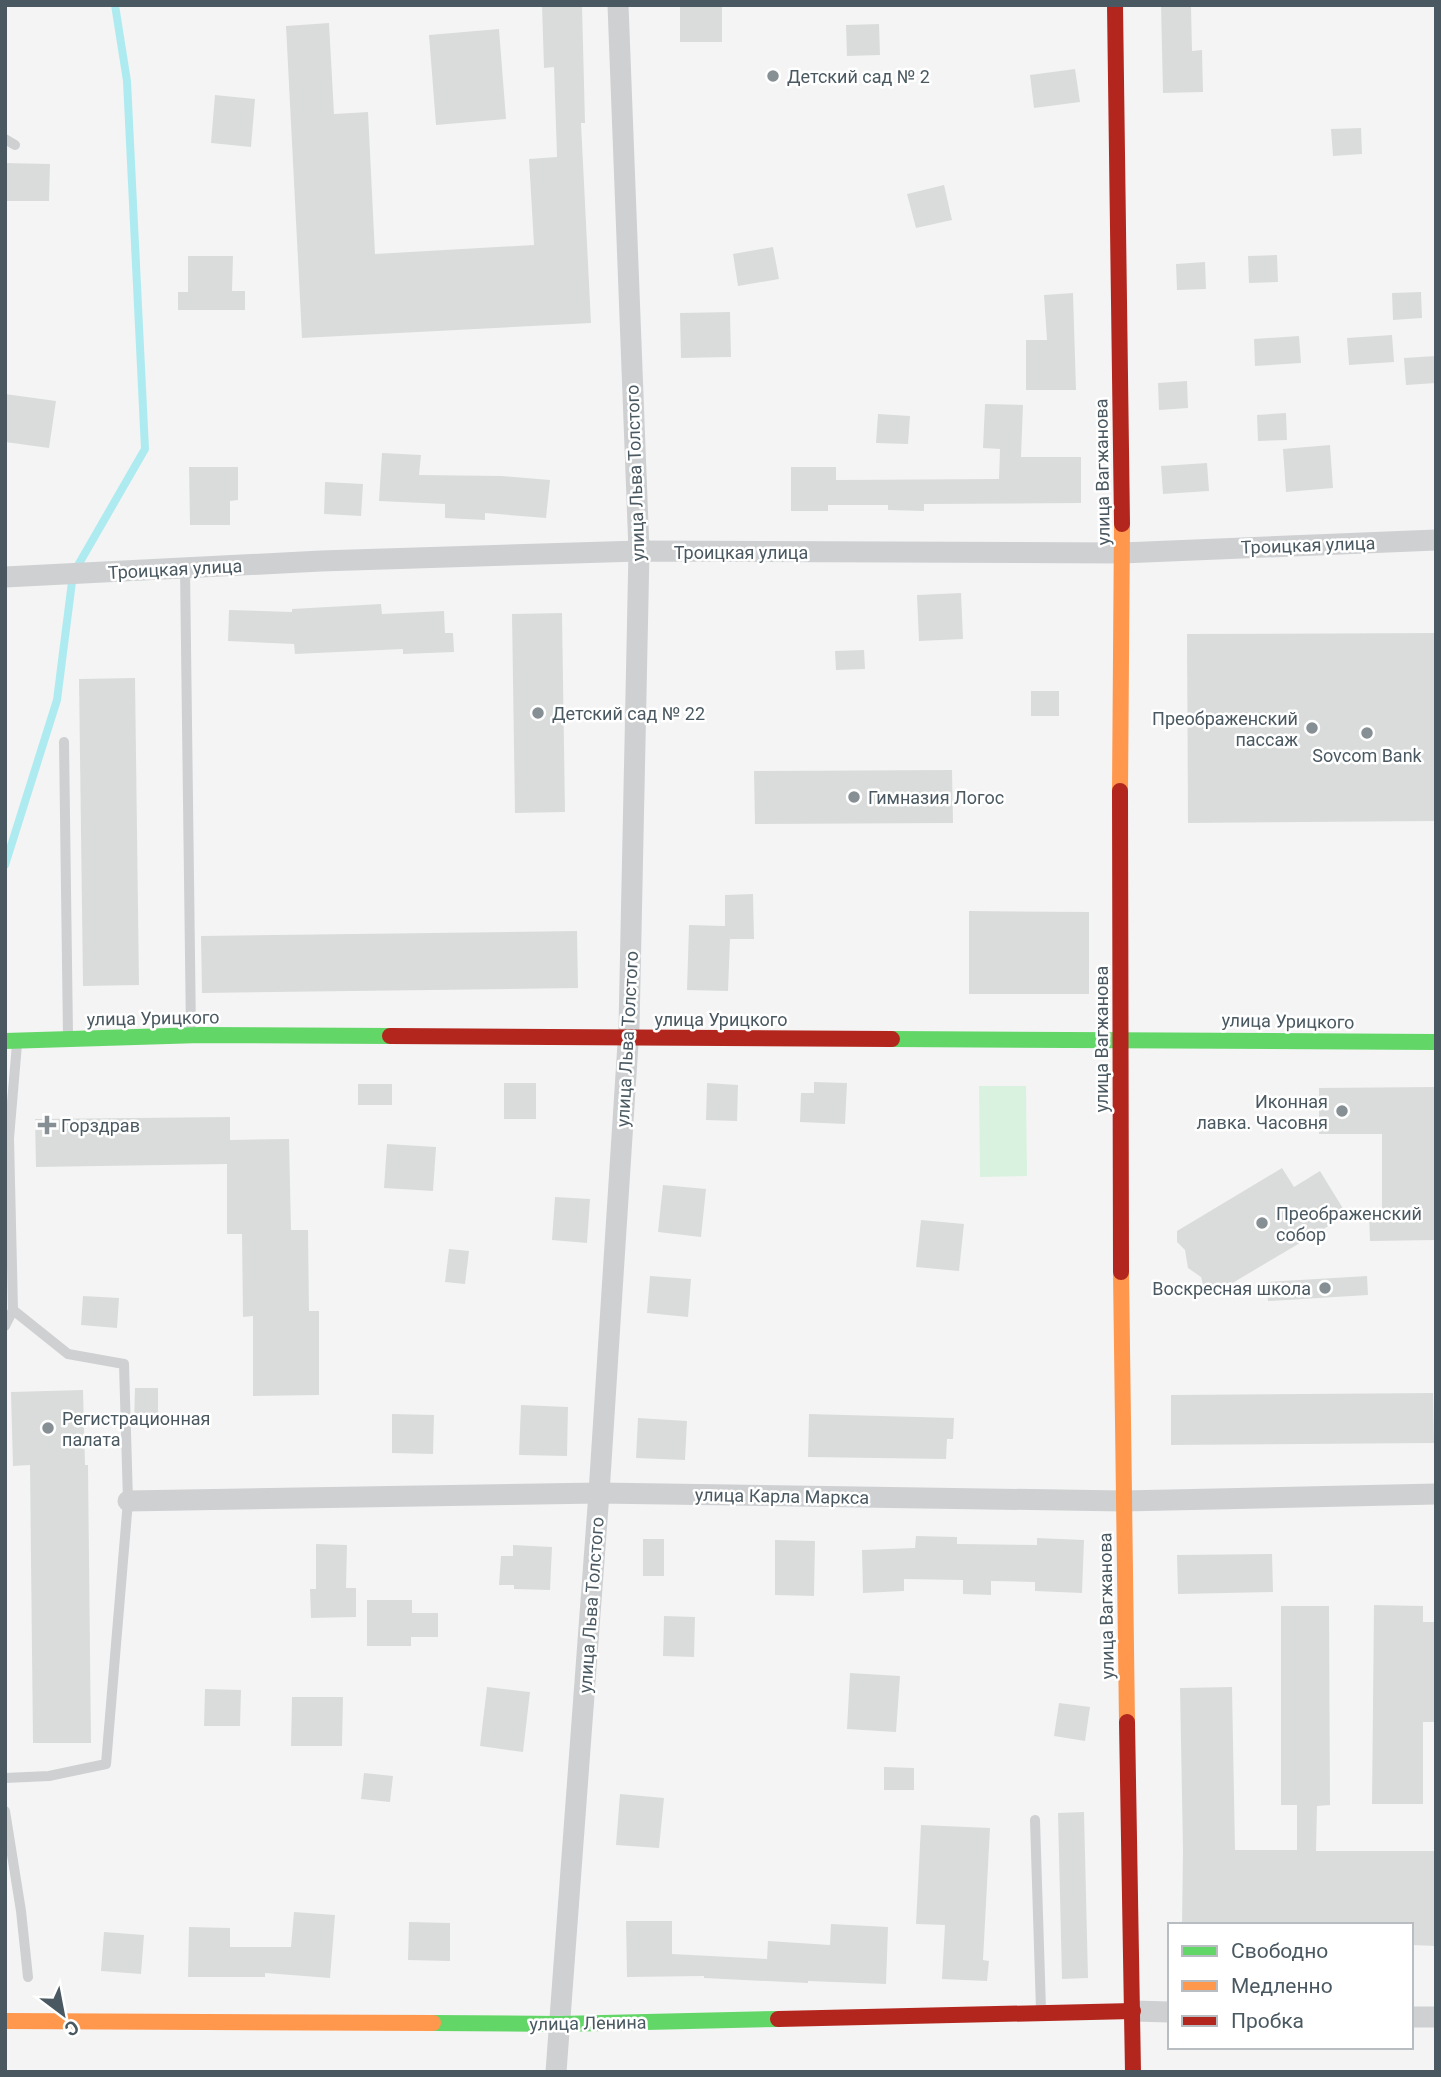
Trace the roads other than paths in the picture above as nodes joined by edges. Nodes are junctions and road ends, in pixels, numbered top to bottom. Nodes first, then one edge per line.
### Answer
1 (618, 5) edge
2 (1115, 5) edge
3 (1436, 540) edge
4 (639, 551) junction
5 (1122, 553) junction
6 (185, 568) junction
7 (5, 577) edge
8 (64, 743) dead end
9 (191, 1036) junction
10 (629, 1038) junction
11 (68, 1039) junction
12 (1120, 1040) junction
13 (11, 1041) edge
14 (1436, 1042) edge
15 (13, 1310) junction
16 (5, 1326) edge
17 (599, 1493) junction
18 (1436, 1494) edge
19 (1123, 1501) junction
20 (128, 1502) junction
21 (5, 1778) edge
22 (5, 1811) edge
23 (1035, 1820) dead end
24 (28, 1977) dead end
25 (1133, 2011) junction
26 (1168, 2012) edge
27 (1041, 2013) junction
28 (1413, 2017) edge
29 (1436, 2017) edge
30 (5, 2021) edge
31 (560, 2024) junction
32 (556, 2072) edge
33 (1133, 2072) edge

1 - 4 street, улица Льва Толстого
2 - 5 main road, улица Вагжанова
3 - 5 street, Троицкая улица
4 - 5 street, Троицкая улица
4 - 6 street, Троицкая улица
4 - 10 street, улица Льва Толстого
5 - 12 main road, улица Вагжанова
6 - 7 street, Троицкая улица
6 - 9 lane
8 - 11 lane
9 - 10 main road, улица Урицкого
9 - 11 main road, улица Урицкого
10 - 12 main road, улица Урицкого
10 - 17 street, улица Льва Толстого
11 - 13 main road, улица Урицкого
12 - 14 main road, улица Урицкого
12 - 19 main road, улица Вагжанова
13 - 15 lane
15 - 16 lane
15 - 20 lane
17 - 19 street, улица Карла Маркса
17 - 20 street, улица Карла Маркса
17 - 31 street, улица Льва Толстого
18 - 19 street, улица Карла Маркса
19 - 25 main road, улица Вагжанова
20 - 21 lane
22 - 24 lane
23 - 27 lane
25 - 26 street, улица Ленина
25 - 27 main road, улица Ленина
25 - 33 main road, улица Вагжанова
27 - 31 main road, улица Ленина
28 - 29 street
30 - 31 main road, улица Ленина
31 - 32 street, улица Льва Толстого

